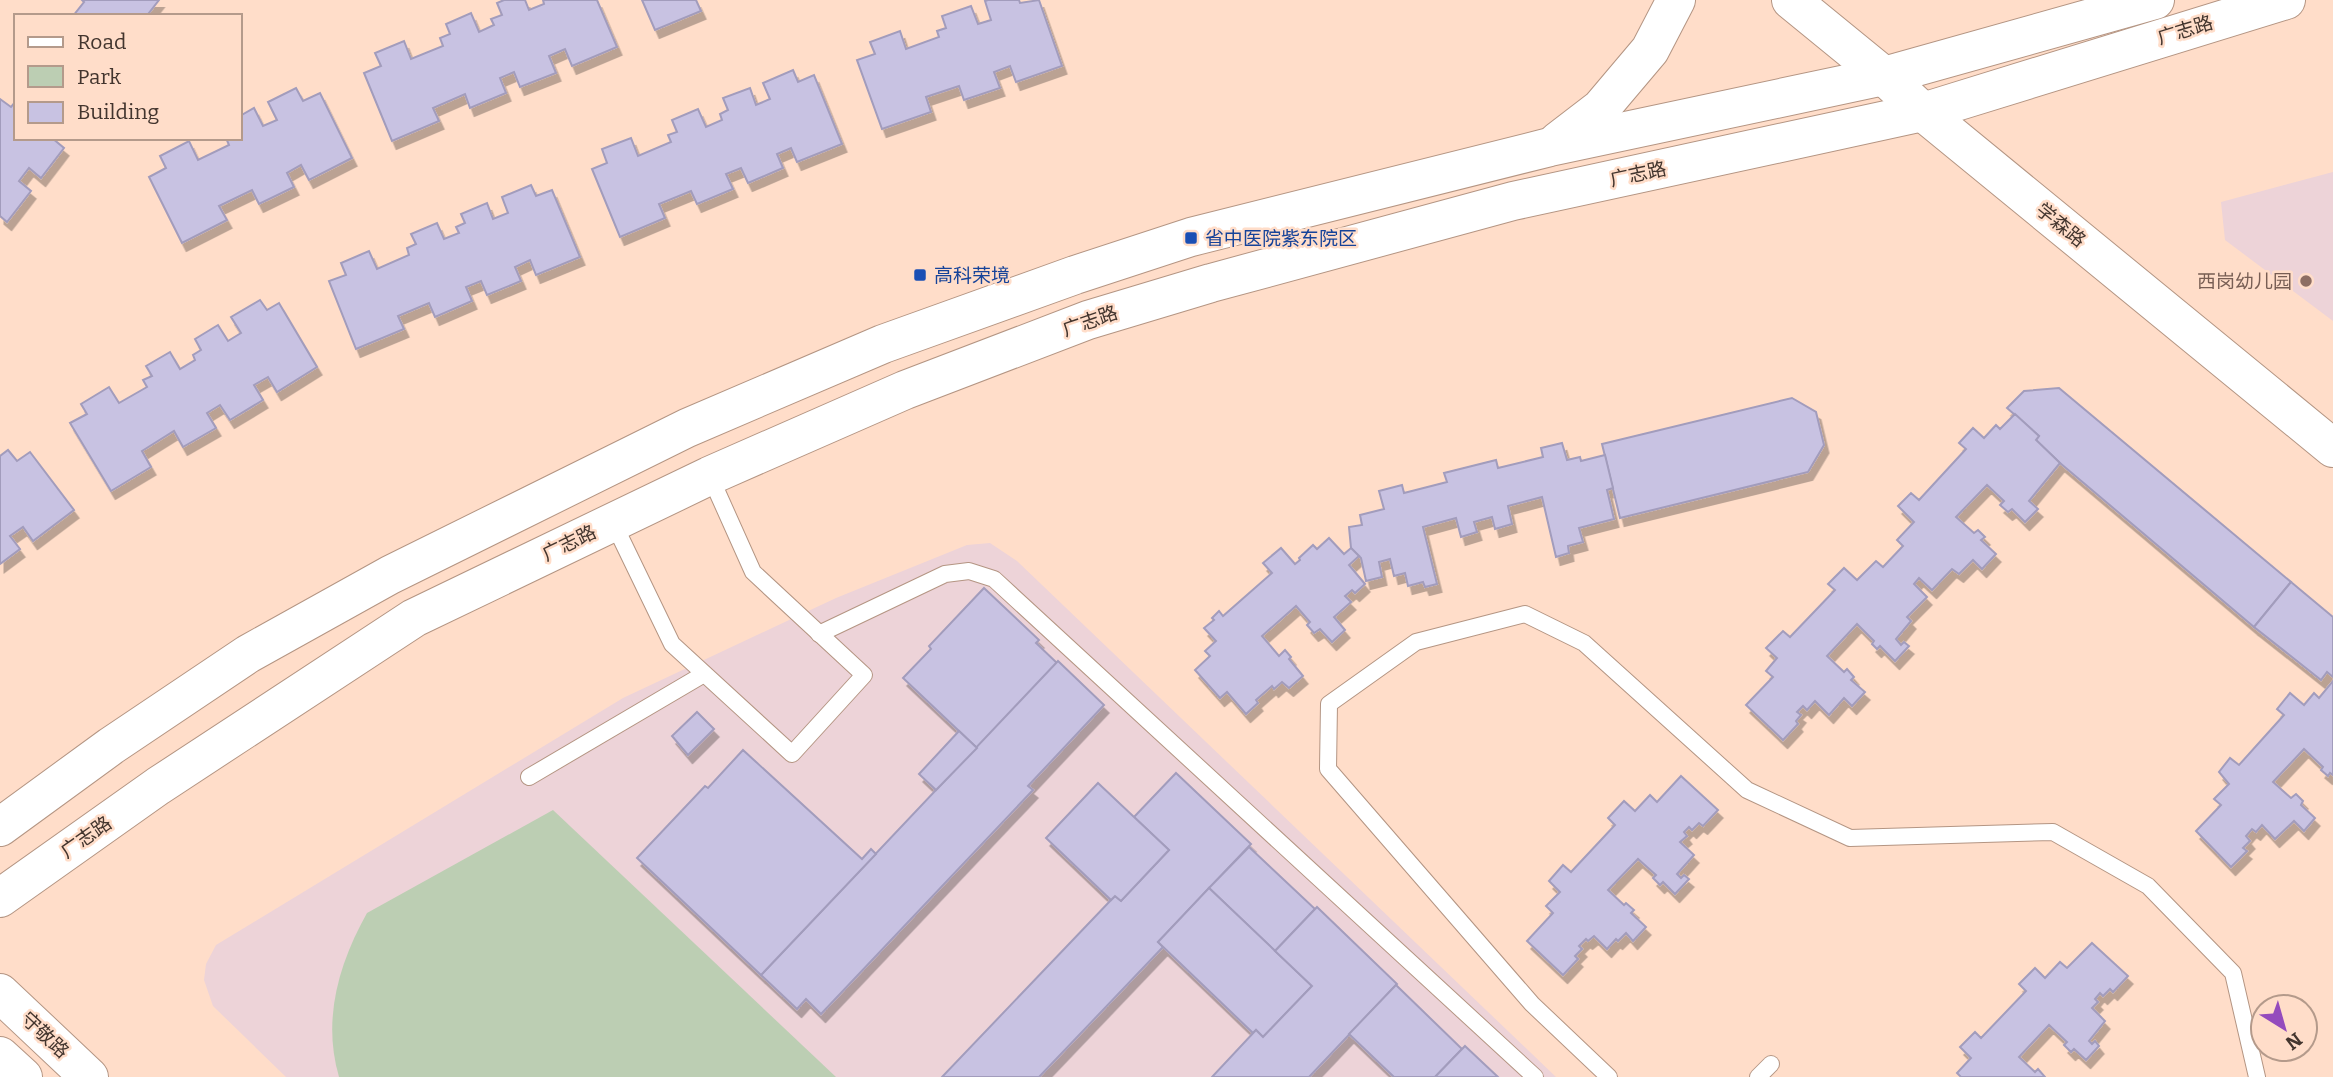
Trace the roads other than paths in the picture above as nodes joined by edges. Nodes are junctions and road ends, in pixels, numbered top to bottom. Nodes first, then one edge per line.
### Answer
1 (1676, 0) edge
2 (1791, 0) edge
3 (2155, 0) edge
4 (2286, 0) edge
5 (1884, 76) junction
6 (1923, 112) junction
7 (1550, 147) junction
8 (2333, 448) edge
9 (709, 476) junction
10 (613, 522) junction
11 (819, 634) junction
12 (704, 674) junction
13 (529, 777) dead end
14 (0, 827) edge
15 (0, 898) edge
16 (0, 993) edge
17 (0, 1056) edge
18 (1770, 1063) dead end
19 (23, 1077) edge
20 (89, 1077) edge
21 (1535, 1077) edge
22 (1609, 1077) edge
23 (1758, 1077) edge
24 (2257, 1077) edge

1 - 7 street
2 - 5 street, 学森路
3 - 5 street, 广志路
4 - 6 street, 广志路
5 - 6 street, 学森路
5 - 7 street, 广志路
6 - 8 street, 学森路
6 - 9 street, 广志路
7 - 14 street, 广志路
9 - 10 street, 广志路
9 - 11 lane
10 - 12 lane
10 - 15 street, 广志路
11 - 12 lane
11 - 21 lane
12 - 13 lane
16 - 20 street, 守敬路
17 - 19 street
18 - 23 lane
22 - 24 lane

